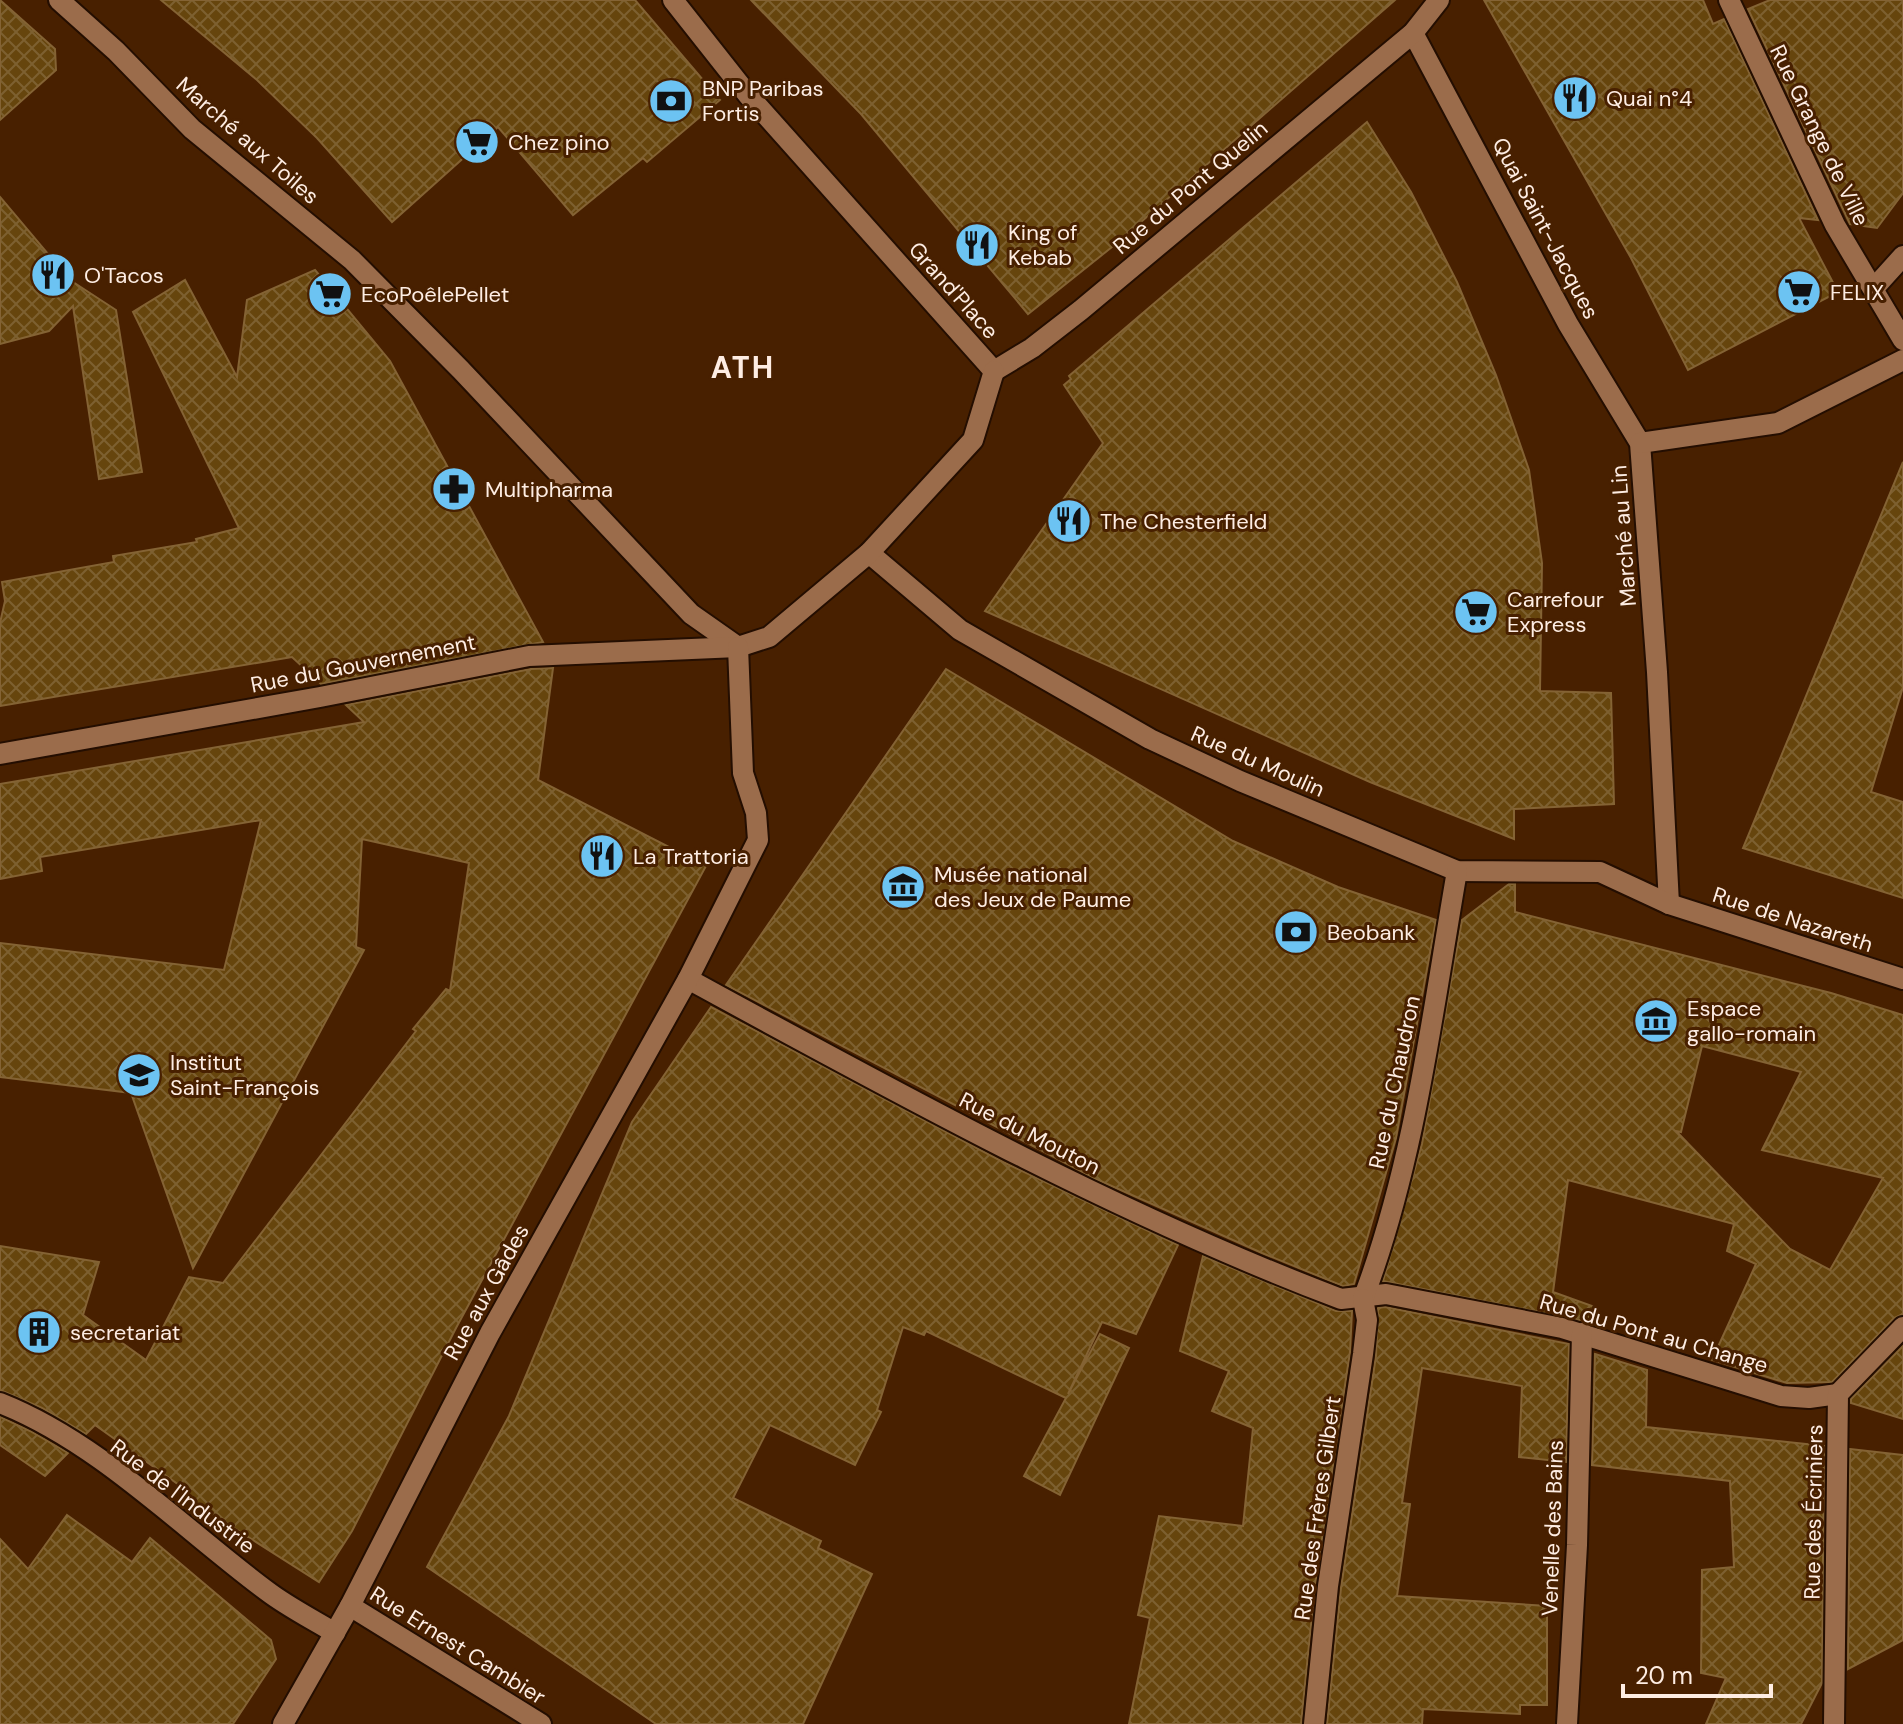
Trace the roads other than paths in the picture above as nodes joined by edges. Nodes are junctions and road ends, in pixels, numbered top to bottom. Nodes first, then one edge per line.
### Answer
1 (59, 0) edge
2 (673, 0) edge
3 (1439, 0) edge
4 (1729, 0) edge
5 (1413, 33) junction
6 (1903, 256) edge
7 (1875, 287) junction
8 (1903, 340) edge
9 (1903, 360) edge
10 (994, 371) junction
11 (1640, 443) junction
12 (869, 553) junction
13 (738, 647) junction
14 (0, 754) edge
15 (1457, 871) junction
16 (1669, 904) junction
17 (688, 979) junction
18 (1903, 979) edge
19 (1363, 1299) junction
20 (1903, 1327) edge
21 (1582, 1333) junction
22 (1838, 1394) junction
23 (0, 1403) edge
24 (350, 1606) junction
25 (335, 1633) junction
26 (283, 1724) edge
27 (541, 1724) edge
28 (1314, 1724) edge
29 (1567, 1724) edge
30 (1834, 1724) edge

1 - 13 street, Marché aux Toiles
2 - 10 street, Grand'Place
3 - 5 street, Rue du Pont Quelin
4 - 7 street, Rue Grange de Ville
5 - 10 street, Rue du Pont Quelin
5 - 11 street, Quai Saint-Jacques
6 - 7 street
7 - 8 street, Rue Grange de Ville
9 - 11 street, Marché au Lin
10 - 12 street, Grand'Place
11 - 16 street, Marché au Lin
12 - 13 street, Grand'Place
12 - 15 street, Rue du Moulin
13 - 14 street, Rue du Gouvernement
13 - 17 street
15 - 16 street, Rue du Moulin
15 - 19 street, Rue du Chaudron
16 - 18 street, Rue de Nazareth
17 - 19 street, Rue du Mouton
17 - 24 street, Rue aux Gâdes
19 - 21 street, Rue du Pont au Change
19 - 28 street, Rue des Frères Gilbert
20 - 22 street, Rue des Écriniers
21 - 22 street, Rue du Pont au Change
21 - 29 street, Venelle des Bains
22 - 30 street, Rue des Écriniers
23 - 25 street, Rue de l'Industrie
24 - 25 street, Rue aux Gâdes
24 - 27 street, Rue Ernest Cambier
25 - 26 street, Rue aux Gâdes

